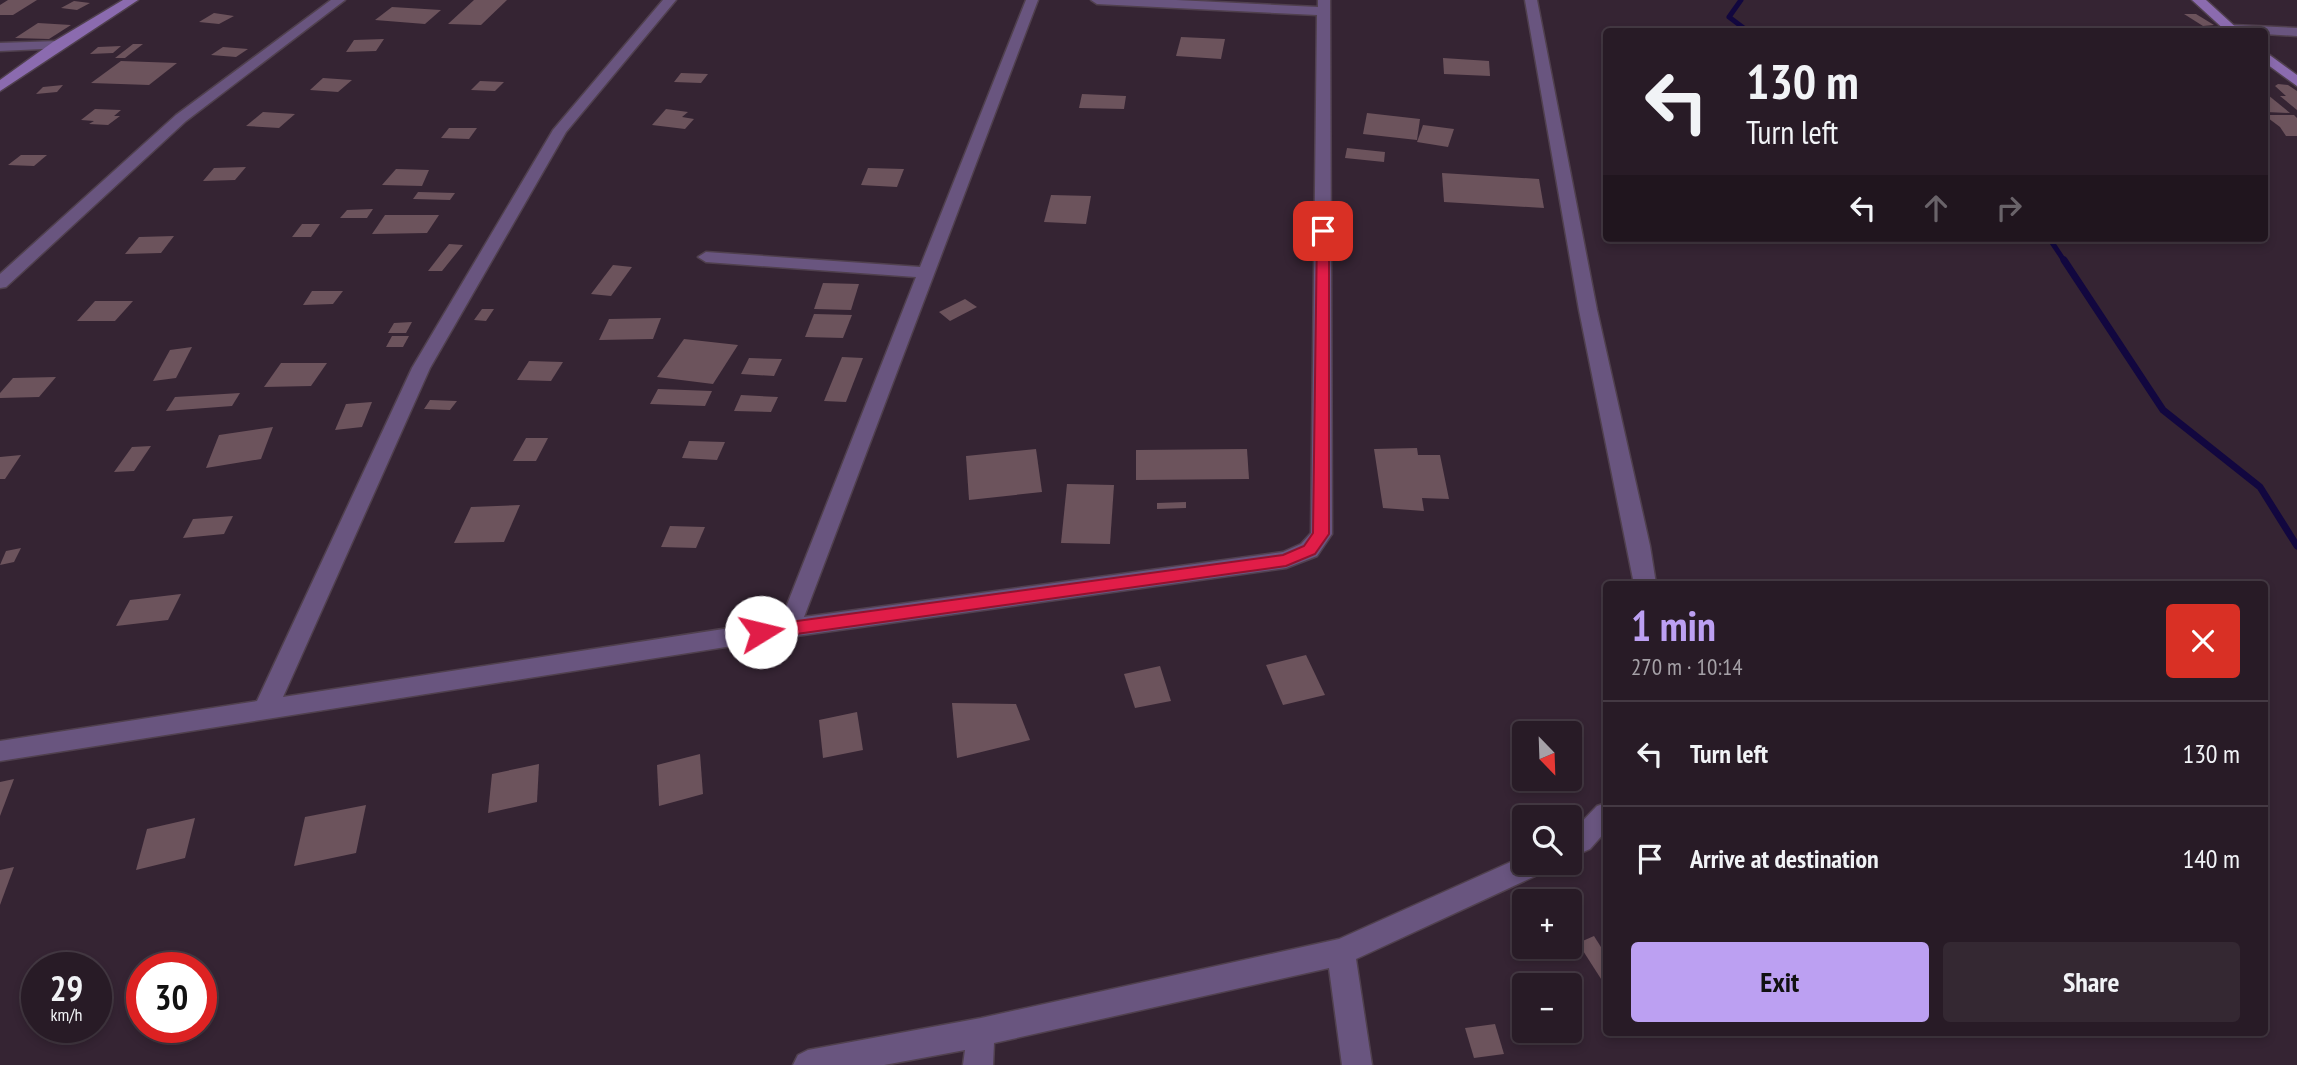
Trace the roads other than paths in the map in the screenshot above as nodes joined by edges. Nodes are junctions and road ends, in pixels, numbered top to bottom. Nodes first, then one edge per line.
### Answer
1 (132, 0) edge
2 (339, 0) edge
3 (670, 0) edge
4 (1032, 0) edge
5 (1097, 0) edge
6 (1531, 0) edge
7 (2197, 0) edge
8 (1324, 5) edge
9 (2232, 28) edge
10 (2268, 31) edge
11 (2297, 32) edge
12 (58, 45) junction
13 (0, 47) edge
14 (2268, 58) edge
15 (2297, 82) edge
16 (0, 87) edge
17 (706, 257) dead end
18 (926, 273) junction
19 (0, 283) edge
20 (1645, 581) edge
21 (789, 628) junction
22 (265, 710) junction
23 (0, 751) edge
24 (1603, 817) edge
25 (1582, 840) edge
26 (1512, 874) edge
27 (1342, 952) junction
28 (981, 1032) junction
29 (808, 1065) edge
30 (978, 1065) edge
31 (1357, 1065) edge

1 - 12 street
2 - 19 street
3 - 22 street
4 - 18 street
5 - 8 street
6 - 20 street
7 - 9 street
8 - 21 street
10 - 11 street
12 - 13 street
12 - 16 street
14 - 15 street
17 - 18 street
18 - 21 street
21 - 22 street
22 - 23 street
24 - 25 street
26 - 27 street
27 - 28 street
27 - 31 street
28 - 29 street
28 - 30 street

